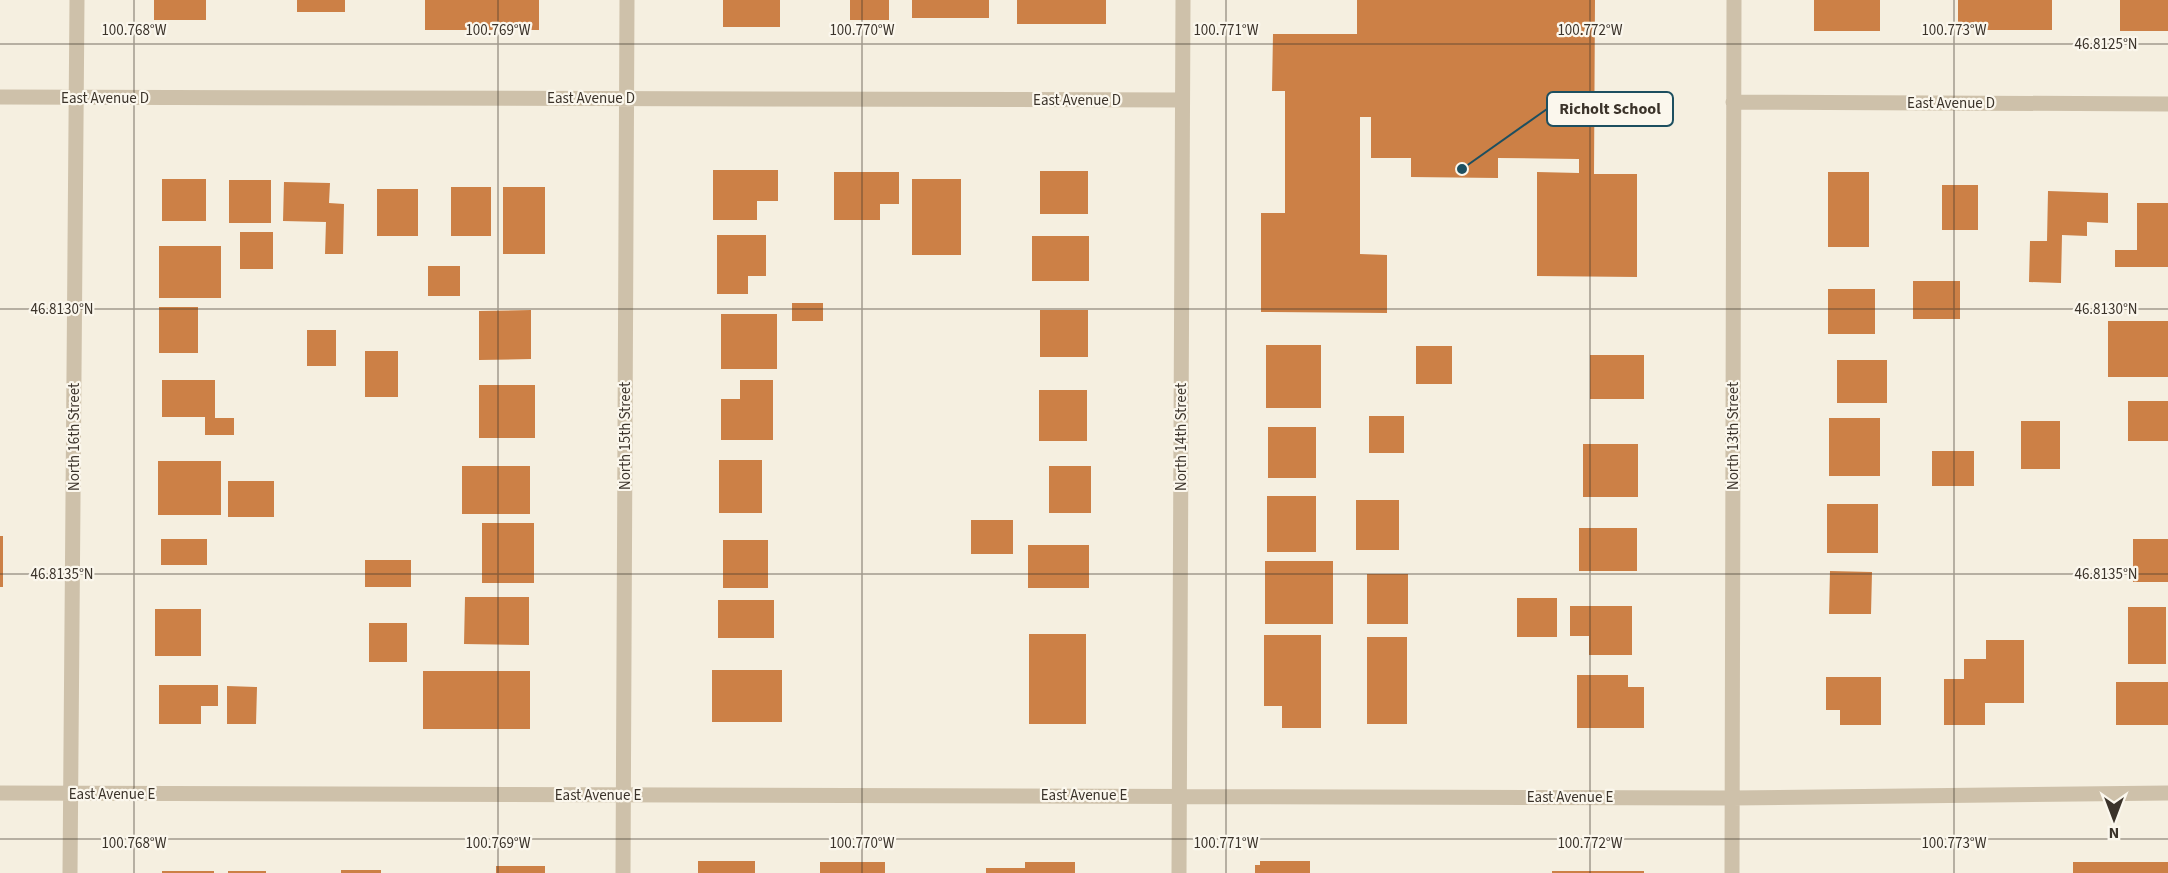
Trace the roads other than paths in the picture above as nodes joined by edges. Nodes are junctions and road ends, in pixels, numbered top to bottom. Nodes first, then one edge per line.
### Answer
1 (76, 0) edge
2 (627, 0) edge
3 (1183, 0) edge
4 (1734, 0) edge
5 (0, 97) edge
6 (76, 98) junction
7 (627, 98) junction
8 (1182, 100) junction
9 (1734, 102) junction
10 (2168, 104) edge
11 (0, 793) edge
12 (72, 793) junction
13 (2168, 793) edge
14 (623, 795) junction
15 (1180, 795) junction
16 (1732, 798) junction
17 (70, 873) edge
18 (623, 873) edge
19 (1179, 873) edge
20 (1732, 873) edge

1 - 6 street, North 16th Street
2 - 7 street, North 15th Street
3 - 8 street, North 14th Street
4 - 9 street, North 13th Street
5 - 6 street, East Avenue D
6 - 7 street, East Avenue D
6 - 12 street, North 16th Street
7 - 8 street, East Avenue D
7 - 14 street, North 15th Street
8 - 15 street, North 14th Street
9 - 10 street, East Avenue D
9 - 16 street, North 13th Street
11 - 12 street, East Avenue E
12 - 14 street, East Avenue E
12 - 17 street, North 16th Street
13 - 16 street, East Avenue E
14 - 15 street, East Avenue E
14 - 18 street, North 15th Street
15 - 16 street, East Avenue E
15 - 19 street, North 14th Street
16 - 20 street, North 13th Street

